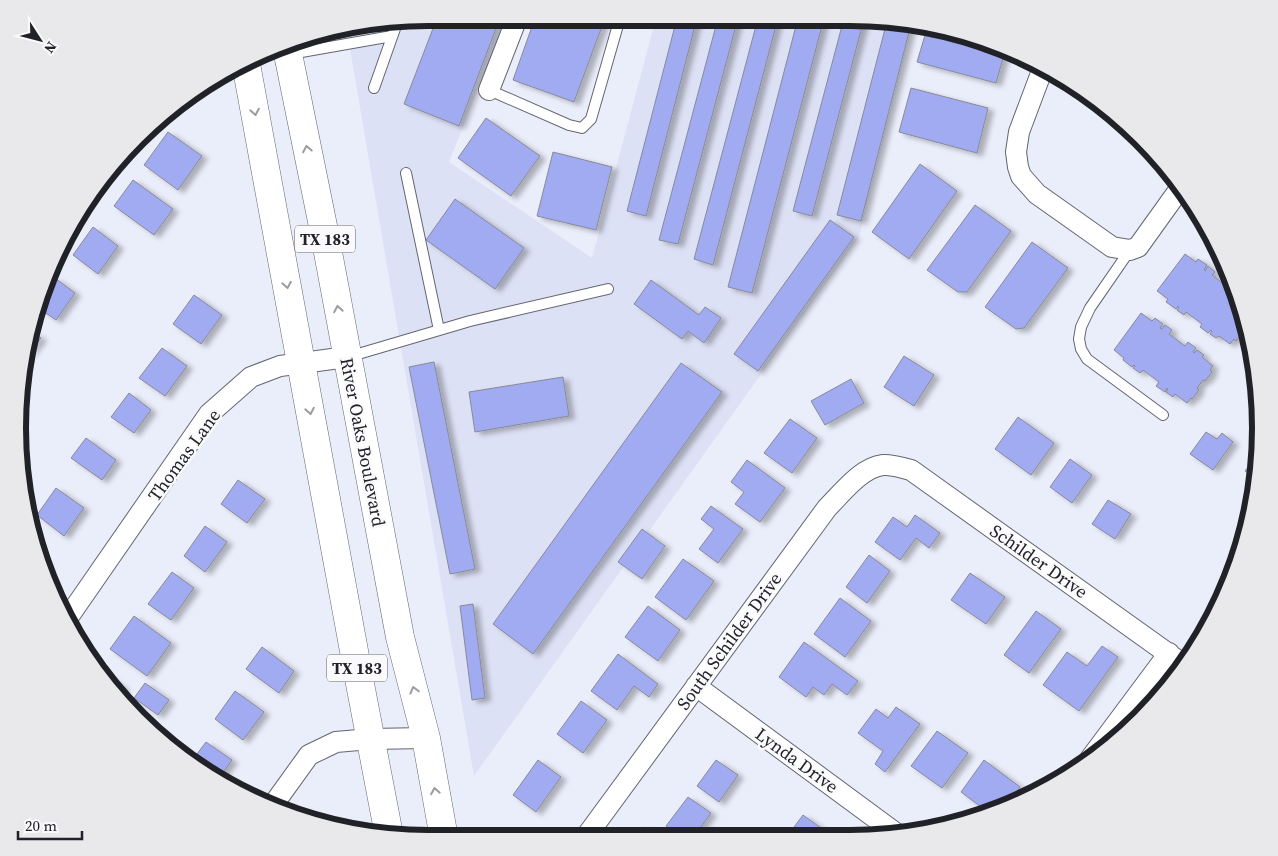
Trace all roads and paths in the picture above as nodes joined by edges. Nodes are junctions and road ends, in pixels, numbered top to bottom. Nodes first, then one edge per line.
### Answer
1 (514, 26) edge
2 (618, 26) edge
3 (395, 28) edge
4 (392, 36) junction
5 (301, 47) edge
6 (288, 52) edge
7 (247, 70) edge
8 (1040, 74) edge
9 (374, 88) dead end
10 (489, 90) joint
11 (406, 173) dead end
12 (1176, 194) edge
13 (1130, 250) junction
14 (608, 289) dead end
15 (439, 330) junction
16 (347, 357) junction
17 (302, 363) junction
18 (1163, 415) dead end
19 (890, 465) joint
20 (71, 613) edge
21 (1176, 659) edge
22 (696, 686) junction
23 (1115, 730) edge
24 (426, 738) junction
25 (370, 739) junction
26 (277, 800) edge
27 (387, 827) edge
28 (889, 827) edge
29 (443, 830) edge
30 (591, 830) edge

1 - 10 street
2 - 10 lane
3 - 4 lane
4 - 5 lane
4 - 9 lane
16 -> 6 main road, River Oaks Boulevard / TX 183
7 -> 17 main road, TX 183
8 - 13 street
11 - 15 lane
12 - 13 street
13 - 18 lane
14 - 15 lane
15 - 16 lane
16 - 17 street, Thomas Lane
24 -> 16 main road, River Oaks Boulevard / TX 183
17 - 20 street, Thomas Lane
17 -> 25 main road, TX 183
19 - 21 street, Schilder Drive
19 - 22 street, South Schilder Drive
21 - 23 street
22 - 28 street, Lynda Drive
22 - 30 street, South Schilder Drive
24 - 25 street
29 -> 24 main road, River Oaks Boulevard / TX 183
25 - 26 street
25 - 27 main road, TX 183

